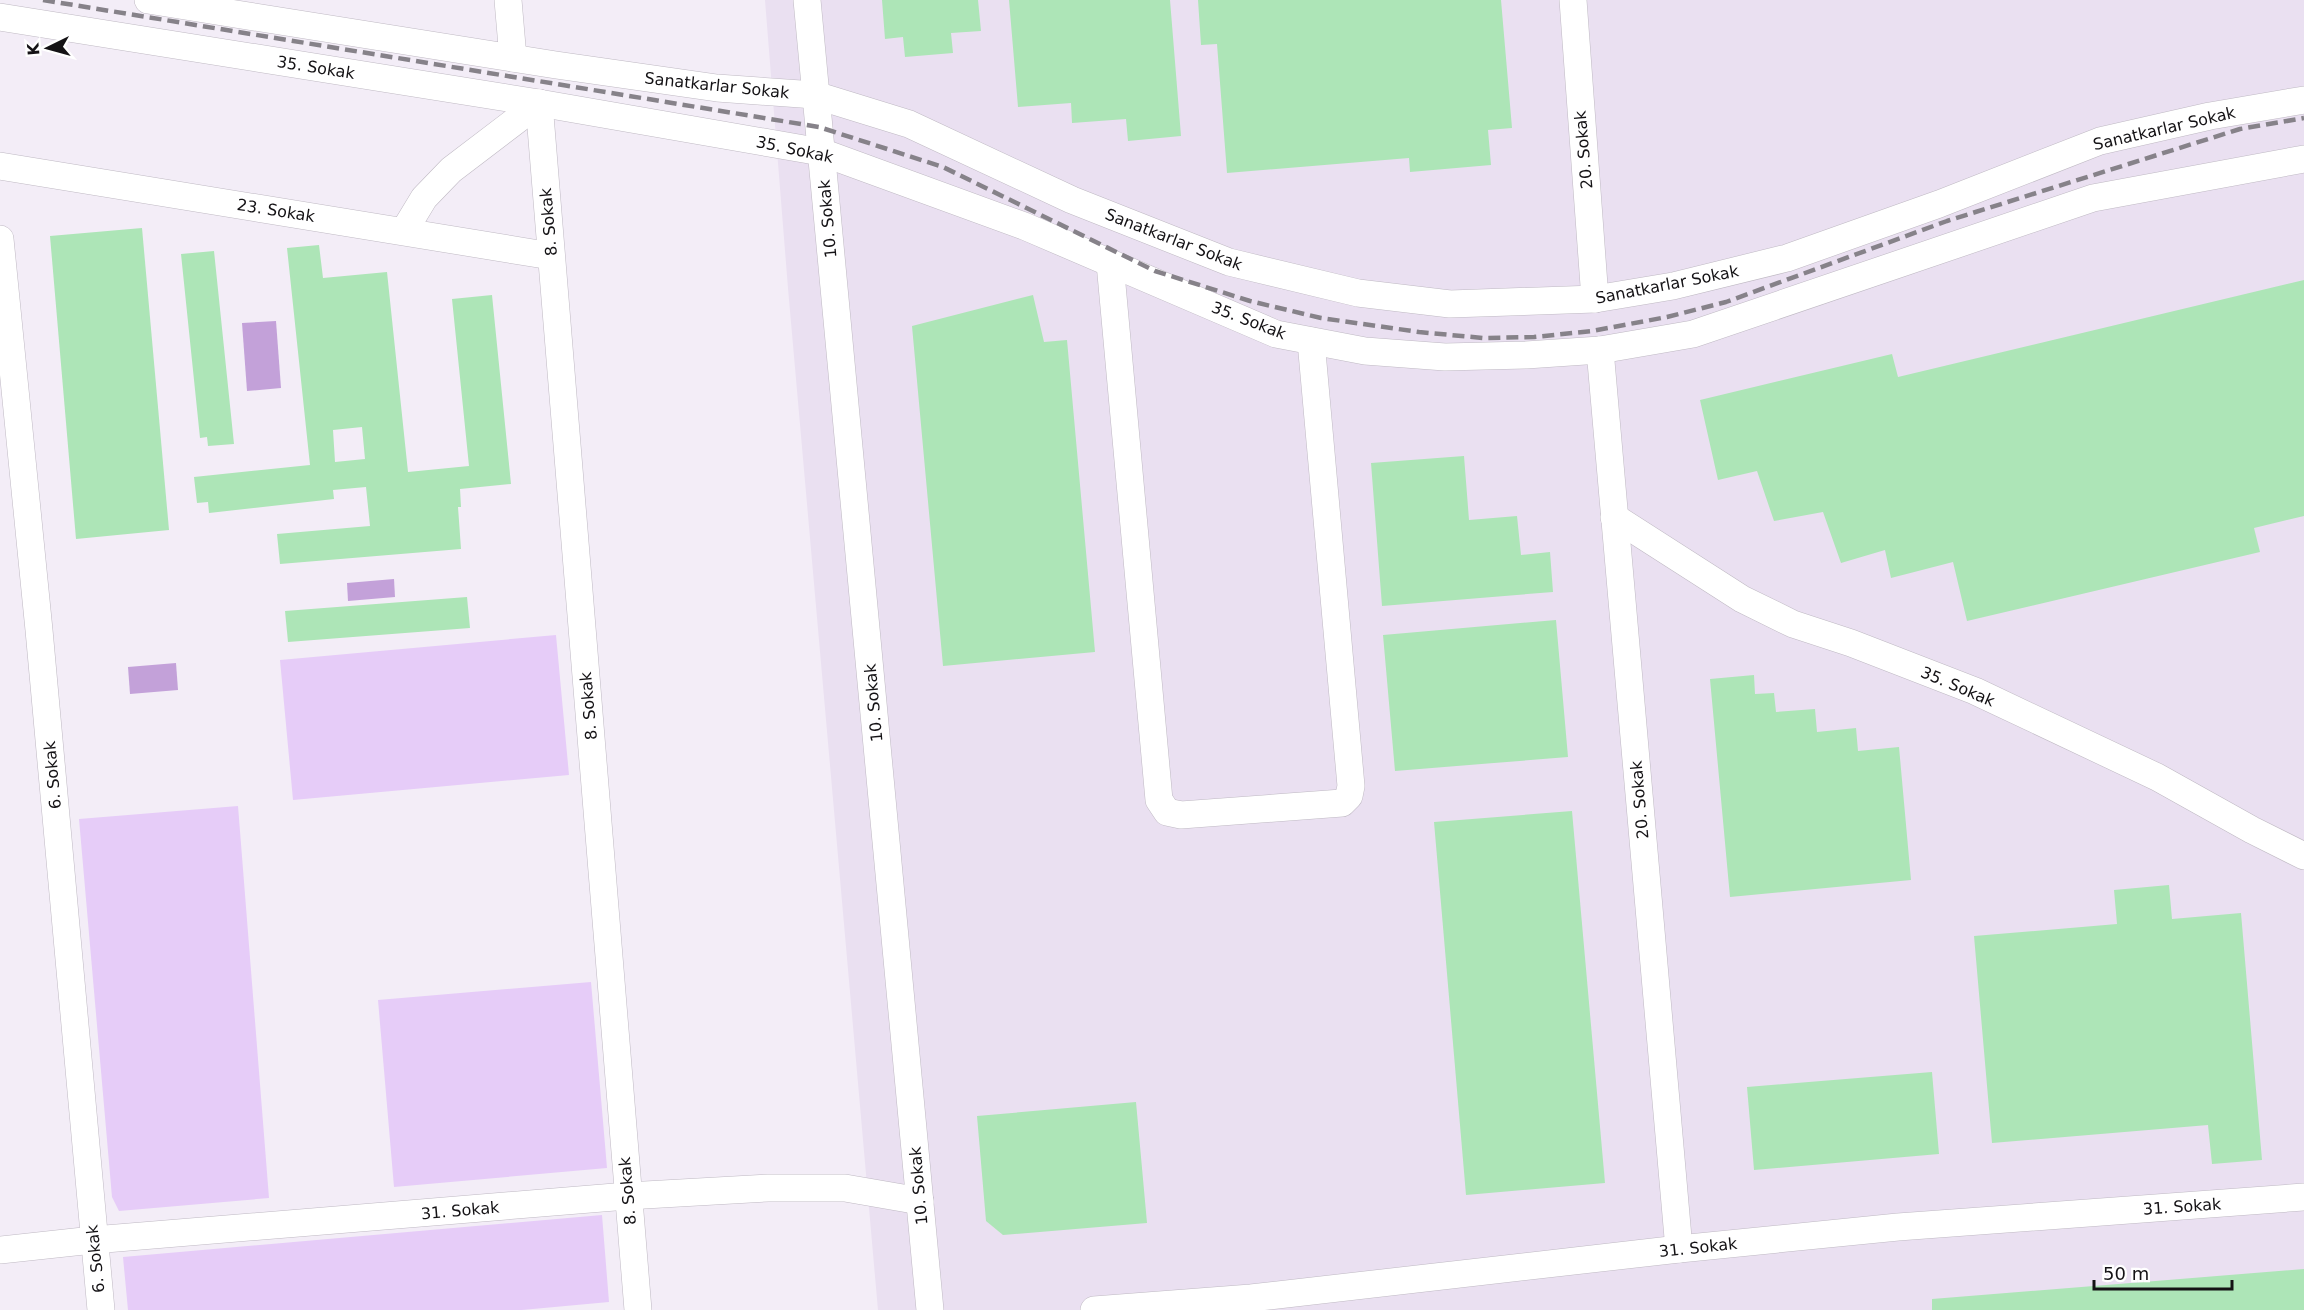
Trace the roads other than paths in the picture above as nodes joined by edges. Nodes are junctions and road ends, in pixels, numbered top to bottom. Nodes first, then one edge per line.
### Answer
1 (148, 0) edge
2 (508, 0) edge
3 (807, 0) edge
4 (1572, 0) edge
5 (0, 17) edge
6 (513, 58) junction
7 (815, 95) junction
8 (2304, 100) edge
9 (539, 103) junction
10 (821, 152) junction
11 (2304, 159) edge
12 (0, 166) edge
13 (404, 231) junction
14 (0, 239) edge
15 (551, 256) junction
16 (1110, 263) junction
17 (1595, 299) junction
18 (1311, 341) junction
19 (1600, 350) junction
20 (1614, 517) junction
21 (2304, 856) edge
22 (627, 1196) junction
23 (2304, 1197) edge
24 (920, 1202) junction
25 (93, 1240) junction
26 (1679, 1249) junction
27 (0, 1250) edge
28 (101, 1310) edge
29 (638, 1310) edge
30 (930, 1310) edge
31 (1094, 1310) edge

1 - 6 street, Sanatkarlar Sokak
2 - 6 street
3 - 7 street, 10. Sokak
4 - 17 street, 20. Sokak
5 - 9 street, 35. Sokak
6 - 7 street, Sanatkarlar Sokak
7 - 10 street, 10. Sokak
7 - 17 street, Sanatkarlar Sokak
8 - 17 street, Sanatkarlar Sokak
9 - 10 street, 35. Sokak
9 - 13 street
9 - 15 street, 8. Sokak
10 - 16 street, 35. Sokak
10 - 24 street, 10. Sokak
11 - 19 street, 35. Sokak
12 - 13 street, 23. Sokak
13 - 15 street, 23. Sokak
14 - 25 street, 6. Sokak
15 - 22 street, 8. Sokak
16 - 18 street, 35. Sokak
16 - 18 street
18 - 19 street, 35. Sokak
19 - 20 street, 20. Sokak
20 - 21 street, 35. Sokak
20 - 26 street, 20. Sokak
22 - 24 street, 31. Sokak
22 - 25 street, 31. Sokak
22 - 29 street, 8. Sokak
23 - 26 street, 31. Sokak
24 - 30 street, 10. Sokak
25 - 27 street, 31. Sokak
25 - 28 street, 6. Sokak
26 - 31 street, 31. Sokak

